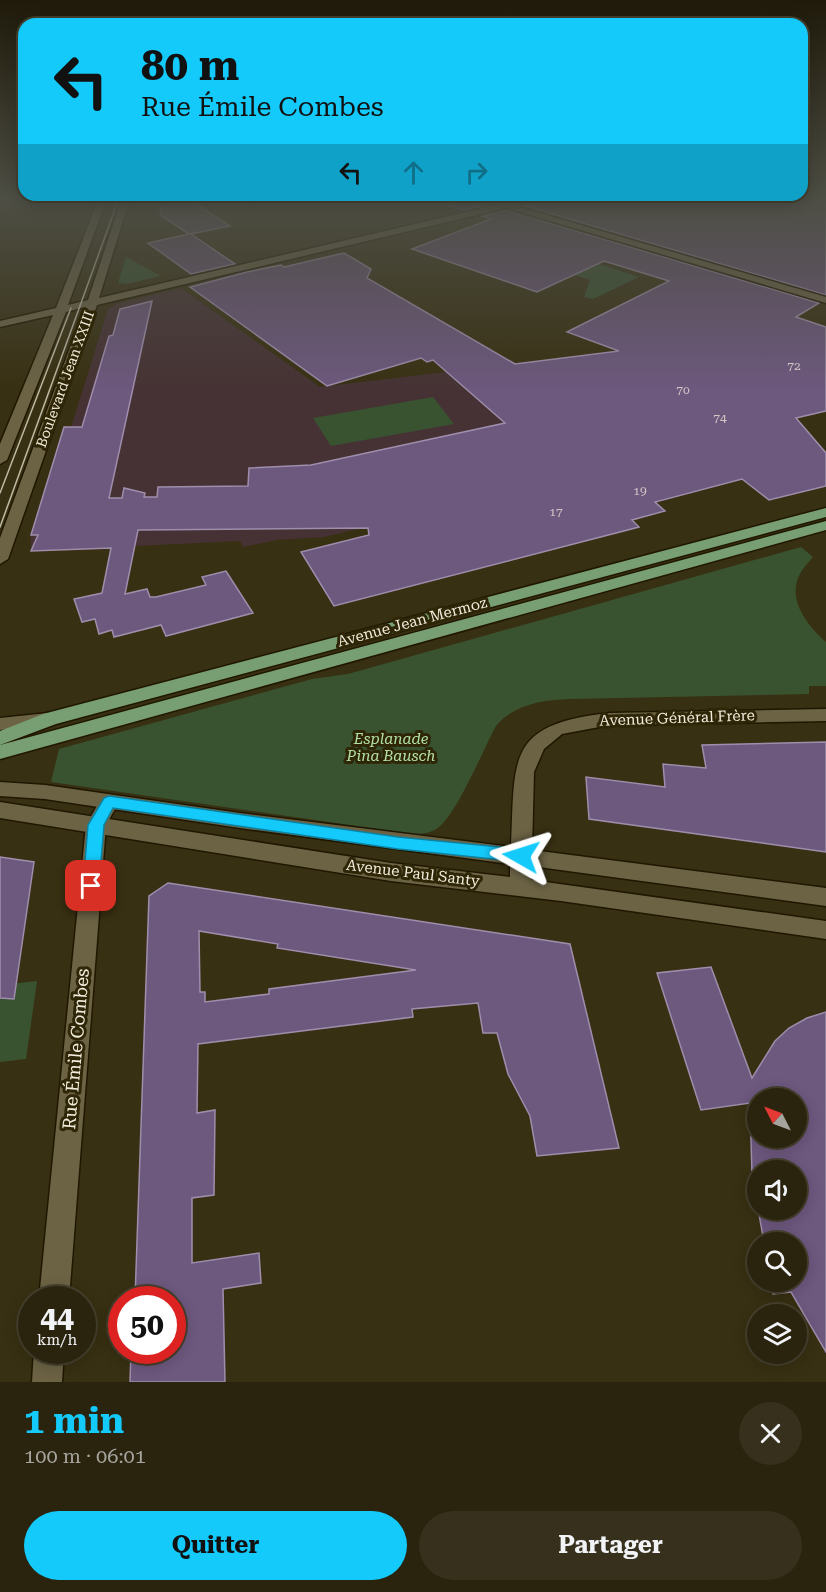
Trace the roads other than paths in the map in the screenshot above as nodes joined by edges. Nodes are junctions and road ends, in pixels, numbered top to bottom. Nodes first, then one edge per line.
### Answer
1 (79, 262) edge
2 (105, 262) edge
3 (258, 262) edge
4 (699, 262) edge
5 (826, 300) edge
6 (92, 301) junction
7 (62, 309) junction
8 (0, 324) edge
9 (0, 460) edge
10 (826, 512) edge
11 (826, 525) edge
12 (0, 560) edge
13 (826, 715) edge
14 (50, 719) junction
15 (0, 724) edge
16 (0, 738) edge
17 (0, 752) edge
18 (0, 789) edge
19 (109, 802) junction
20 (0, 810) edge
21 (96, 825) junction
22 (521, 856) junction
23 (520, 887) junction
24 (826, 897) edge
25 (826, 930) edge
26 (55, 1286) edge
27 (49, 1364) edge
28 (47, 1382) edge

1 - 7 main road, Boulevard Jean XXIII
2 - 6 main road, Boulevard Jean XXIII
3 - 6 main road
4 - 5 main road
6 - 7 main road
6 - 12 main road, Boulevard Jean XXIII
7 - 8 main road
7 - 9 main road, Boulevard Jean XXIII
10 - 14 main road, Avenue Jean Mermoz
11 - 17 main road, Avenue Jean Mermoz
13 - 22 main road, Avenue Général Frère
14 - 15 main road
14 - 16 main road, Avenue Jean Mermoz
18 - 19 main road, Avenue Paul Santy
19 - 21 main road, Rue Émile Combes
19 - 22 main road, Avenue Paul Santy
20 - 21 main road, Avenue Paul Santy
21 - 23 main road, Avenue Paul Santy
21 - 26 main road, Rue Émile Combes
22 - 23 main road, Avenue Général Frère
22 - 24 main road, Avenue Paul Santy
23 - 25 main road, Avenue Paul Santy
27 - 28 main road

